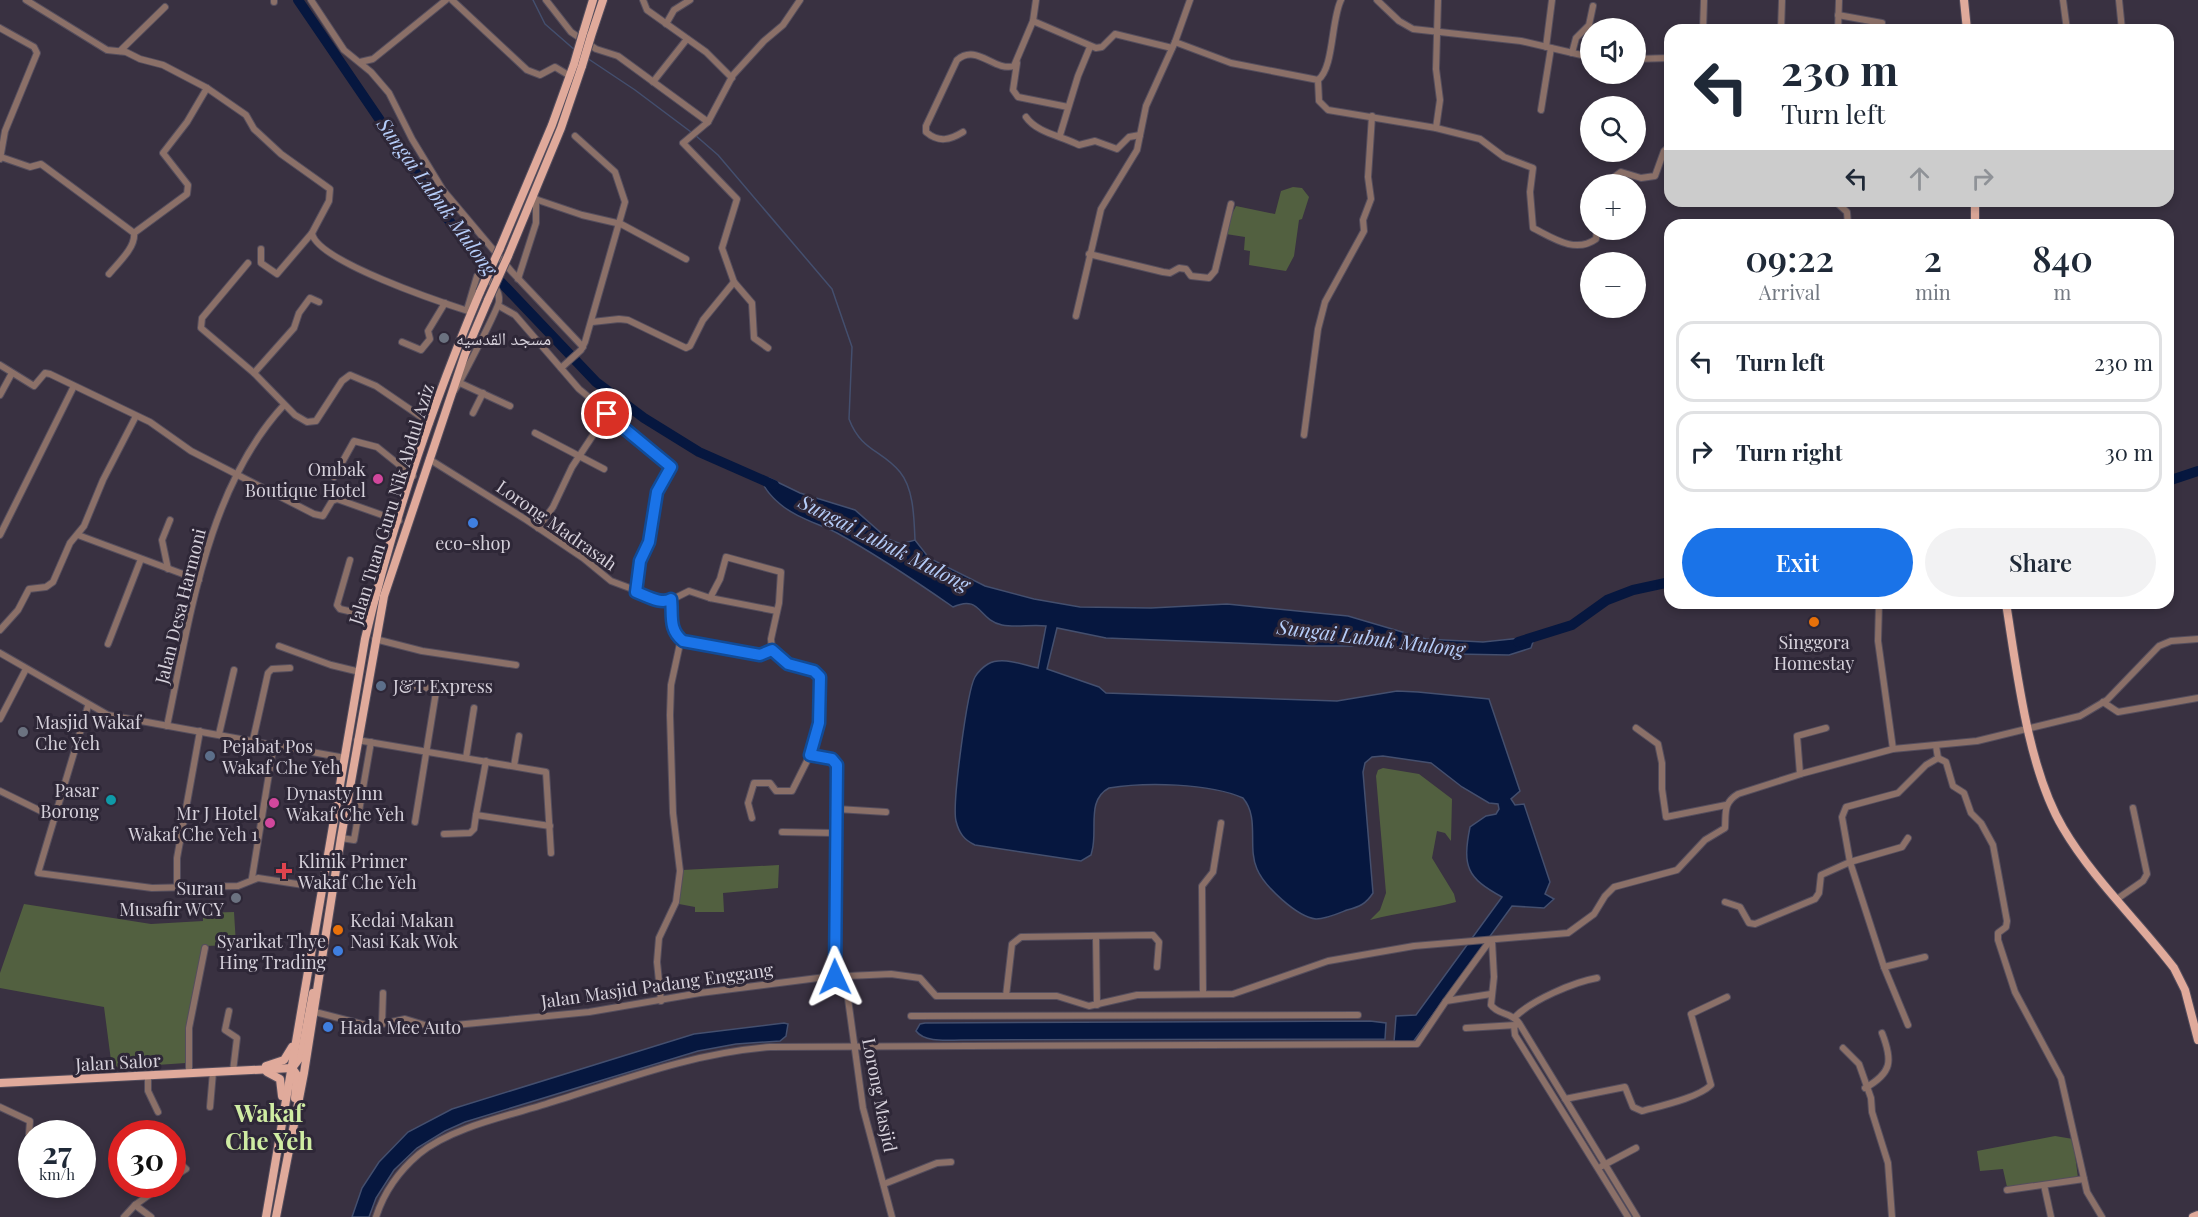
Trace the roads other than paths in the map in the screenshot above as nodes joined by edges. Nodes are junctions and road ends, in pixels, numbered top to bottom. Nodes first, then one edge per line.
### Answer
1 (26, 0) edge
2 (310, 0) edge
3 (446, 0) edge
4 (452, 0) edge
5 (546, 0) edge
6 (594, 0) edge
7 (603, 0) edge
8 (643, 0) edge
9 (690, 0) edge
10 (800, 0) edge
11 (1036, 0) edge
12 (1190, 0) edge
13 (1341, 0) edge
14 (1438, 0) edge
15 (1552, 0) edge
16 (1704, 0) edge
17 (1782, 0) edge
18 (1839, 0) edge
19 (1964, 0) edge
20 (2063, 0) edge
21 (2119, 0) edge
22 (1379, 1) edge
23 (1593, 6) dead end
24 (165, 7) dead end
25 (1838, 15) junction
26 (1033, 21) junction
27 (1882, 23) dead end
28 (666, 24) junction
29 (1703, 24) edge
30 (1781, 24) edge
31 (1838, 24) edge
32 (1966, 24) edge
33 (2066, 24) edge
34 (2121, 24) edge
35 (0, 28) edge
36 (1437, 33) junction
37 (587, 35) junction
38 (687, 39) junction
39 (1174, 45) junction
40 (1090, 47) junction
41 (1548, 47) junction
42 (120, 52) junction
43 (1572, 53) junction
44 (1580, 55) edge
45 (1664, 58) edge
46 (1646, 59) edge
47 (359, 62) junction
48 (1017, 62) junction
49 (578, 65) junction
50 (570, 76) junction
51 (732, 78) junction
52 (1318, 80) junction
53 (652, 82) junction
54 (207, 88) junction
55 (1068, 107) junction
56 (1541, 110) dead end
57 (1372, 116) junction
58 (1026, 117) dead end
59 (708, 122) junction
60 (1436, 128) junction
61 (963, 132) dead end
62 (1060, 135) junction
63 (1140, 135) junction
64 (575, 136) dead end
65 (1664, 151) edge
66 (0, 158) edge
67 (1646, 177) edge
68 (534, 198) junction
69 (1231, 204) dead end
70 (621, 224) junction
71 (134, 233) junction
72 (312, 233) junction
73 (1594, 240) edge
74 (261, 249) dead end
75 (1089, 254) junction
76 (686, 259) dead end
77 (248, 263) dead end
78 (109, 274) dead end
79 (518, 279) junction
80 (734, 282) junction
81 (319, 302) dead end
82 (445, 303) junction
83 (499, 306) junction
84 (469, 311) junction
85 (1076, 316) dead end
86 (592, 322) junction
87 (402, 342) dead end
88 (768, 348) dead end
89 (582, 349) junction
90 (0, 365) edge
91 (563, 366) junction
92 (12, 373) junction
93 (254, 373) junction
94 (460, 383) junction
95 (74, 386) junction
96 (483, 393) junction
97 (452, 394) junction
98 (0, 395) edge
99 (284, 405) junction
100 (510, 406) dead end
101 (473, 413) dead end
102 (607, 414) junction
103 (136, 416) junction
104 (430, 423) junction
105 (535, 433) dead end
106 (1304, 435) dead end
107 (580, 457) junction
108 (429, 459) junction
109 (604, 469) dead end
110 (238, 476) junction
111 (413, 476) junction
112 (334, 477) dead end
113 (170, 520) dead end
114 (399, 521) junction
115 (538, 528) junction
116 (0, 535) edge
117 (78, 535) junction
118 (141, 559) junction
119 (350, 560) dead end
120 (168, 569) junction
121 (199, 580) junction
122 (636, 592) junction
123 (710, 598) junction
124 (671, 599) junction
125 (1879, 609) edge
126 (2008, 609) edge
127 (777, 610) junction
128 (370, 616) junction
129 (0, 630) edge
130 (375, 639) junction
131 (681, 639) junction
132 (2198, 639) edge
133 (108, 644) dead end
134 (279, 646) dead end
135 (772, 650) junction
136 (0, 653) edge
137 (516, 665) dead end
138 (290, 668) dead end
139 (27, 669) junction
140 (234, 670) dead end
141 (360, 672) junction
142 (409, 690) dead end
143 (2198, 698) edge
144 (2103, 702) junction
145 (88, 706) junction
146 (474, 708) dead end
147 (0, 719) edge
148 (167, 726) junction
149 (1636, 728) dead end
150 (1826, 728) dead end
151 (2029, 729) junction
152 (200, 731) junction
153 (219, 734) junction
154 (519, 736) dead end
155 (253, 740) junction
156 (357, 740) junction
157 (371, 742) junction
158 (274, 743) junction
159 (1936, 746) junction
160 (1893, 749) junction
161 (427, 751) junction
162 (810, 755) junction
163 (345, 758) junction
164 (466, 758) junction
165 (1938, 758) junction
166 (486, 761) junction
167 (514, 766) junction
168 (1800, 774) junction
169 (0, 791) edge
170 (1726, 805) junction
171 (2133, 808) dead end
172 (346, 809) junction
173 (837, 809) junction
174 (359, 811) junction
175 (886, 812) dead end
176 (476, 815) junction
177 (55, 818) junction
178 (752, 818) dead end
179 (415, 822) dead end
180 (1221, 823) dead end
181 (550, 826) junction
182 (782, 832) dead end
183 (835, 832) junction
184 (444, 834) dead end
185 (341, 838) junction
186 (1908, 838) dead end
187 (551, 853) dead end
188 (1850, 862) junction
189 (252, 878) junction
190 (177, 888) junction
191 (323, 888) junction
192 (2117, 899) junction
193 (1725, 903) dead end
194 (1096, 937) junction
195 (1489, 942) junction
196 (205, 948) dead end
197 (322, 955) junction
198 (1925, 957) dead end
199 (1157, 967) dead end
200 (1884, 967) junction
201 (835, 977) junction
202 (845, 977) junction
203 (1597, 978) dead end
204 (383, 993) dead end
205 (1203, 994) junction
206 (1491, 994) junction
207 (1006, 996) junction
208 (1727, 997) dead end
209 (661, 1001) junction
210 (1446, 1001) junction
211 (1097, 1005) junction
212 (228, 1011) dead end
213 (302, 1012) junction
214 (315, 1012) junction
215 (1358, 1015) dead end
216 (911, 1016) dead end
217 (1516, 1022) junction
218 (382, 1024) junction
219 (1908, 1025) dead end
220 (1466, 1028) dead end
221 (1882, 1034) dead end
222 (2198, 1040) edge
223 (854, 1047) junction
224 (1843, 1048) dead end
225 (266, 1066) junction
226 (292, 1068) junction
227 (235, 1071) junction
228 (255, 1071) junction
229 (213, 1072) junction
230 (189, 1073) junction
231 (148, 1075) junction
232 (0, 1083) edge
233 (1865, 1088) junction
234 (1565, 1099) junction
235 (0, 1107) edge
236 (210, 1107) dead end
237 (158, 1112) dead end
238 (281, 1116) junction
239 (28, 1120) edge
240 (1636, 1148) dead end
241 (288, 1149) junction
242 (951, 1162) dead end
243 (1605, 1164) junction
244 (1597, 1168) junction
245 (2084, 1179) junction
246 (884, 1184) junction
247 (2044, 1185) junction
248 (2007, 1190) dead end
249 (145, 1198) edge
250 (135, 1205) junction
251 (2198, 1215) edge
252 (124, 1217) edge
253 (151, 1217) edge
254 (266, 1217) edge
255 (276, 1217) edge
256 (376, 1217) edge
257 (892, 1217) edge
258 (1628, 1217) edge
259 (1637, 1217) edge
260 (1892, 1217) edge
261 (2051, 1217) edge
262 (2102, 1217) edge
263 (2193, 1217) edge

1 - 42 street
2 - 47 street
3 - 47 street
4 - 50 street
5 - 53 street
6 - 37 main road, Jalan Tuan Guru Nik Abdul Aziz
7 - 37 main road, Jalan Tuan Guru Nik Abdul Aziz
8 - 28 street
9 - 28 street
10 - 51 street
11 - 26 street
12 - 39 street
13 - 52 street
14 - 36 street
15 - 41 street
16 - 29 street
17 - 30 street
18 - 25 street
19 - 32 main road
20 - 33 street
21 - 34 street
22 - 36 street
23 - 43 street
24 - 42 street
25 - 27 street
25 - 31 street
26 - 40 street
26 - 48 street
28 - 38 street
35 - 66 street
36 - 41 street
36 - 60 street
37 - 49 main road, Jalan Tuan Guru Nik Abdul Aziz, bridge
38 - 51 street
38 - 53 street
39 - 40 street
39 - 52 street
39 - 63 street
40 - 55 street
41 - 43 street
41 - 56 street
42 - 54 street
43 - 44 street
45 - 46 street
47 - 79 street
48 - 55 street
48 - 61 street
49 - 50 main road, Jalan Tuan Guru Nik Abdul Aziz
49 - 68 main road, Jalan Tuan Guru Nik Abdul Aziz
50 - 84 main road, Jalan Tuan Guru Nik Abdul Aziz, bridge
51 - 59 street
52 - 57 street
53 - 59 street
54 - 71 street
54 - 72 street
55 - 62 street
57 - 60 street
57 - 106 street
58 - 62 street
59 - 80 street
60 - 73 street
62 - 63 street
63 - 75 street
64 - 70 street
65 - 67 street
66 - 71 street
68 - 70 street
68 - 79 street
68 - 97 main road, Jalan Tuan Guru Nik Abdul Aziz, bridge
69 - 75 street
70 - 76 street
70 - 86 street
71 - 78 street
72 - 74 street
72 - 82 street
75 - 85 street
77 - 93 street
79 - 89 street
80 - 86 street
80 - 88 street
81 - 93 street
82 - 84 street
82 - 87 street
83 - 84 street
83 - 91 street
83 - 94 street
84 - 104 main road, Jalan Tuan Guru Nik Abdul Aziz
86 - 89 street
89 - 91 street
90 - 92 street
91 - 102 street
92 - 95 street
92 - 98 street
93 - 99 street
94 - 96 street
94 - 97 street
95 - 103 street
95 - 116 street
96 - 100 street
96 - 101 street
97 - 108 main road, Jalan Tuan Guru Nik Abdul Aziz
99 - 104 street
99 - 110 street, Jalan Desa Harmoni
102 - 107 street
102 - 122 street
103 - 110 street
103 - 117 street
104 - 111 main road, Jalan Tuan Guru Nik Abdul Aziz
105 - 107 street
107 - 109 street
107 - 115 street
108 - 115 street, Lorong Madrasah
108 - 130 main road, Jalan Tuan Guru Nik Abdul Aziz
110 - 114 street
110 - 121 street, Jalan Desa Harmoni
111 - 112 street
111 - 114 main road, Jalan Tuan Guru Nik Abdul Aziz
113 - 120 street
114 - 128 main road, Jalan Tuan Guru Nik Abdul Aziz
115 - 122 street, Lorong Madrasah
117 - 118 street
117 - 129 street
118 - 120 street
118 - 133 street
119 - 128 street
120 - 121 street
121 - 148 street, Jalan Desa Harmoni
122 - 124 street, Lorong Madrasah
123 - 124 street, Lorong Madrasah
123 - 127 street, Lorong Madrasah
123 - 127 street
124 - 131 street
125 - 160 street
126 - 151 main road
127 - 135 street
128 - 141 main road, Jalan Tuan Guru Nik Abdul Aziz
130 - 137 street
130 - 156 main road, Jalan Tuan Guru Nik Abdul Aziz
131 - 135 street
131 - 209 street
132 - 144 street
134 - 141 street
135 - 162 street
136 - 139 street
138 - 155 street
139 - 145 street
139 - 147 street
140 - 153 street
141 - 163 main road, Jalan Tuan Guru Nik Abdul Aziz
142 - 161 street
143 - 144 street
144 - 151 street
145 - 148 street
145 - 177 street
146 - 164 street
148 - 152 street
149 - 170 street
150 - 168 street
151 - 159 street
151 - 192 main road
152 - 153 street
152 - 190 street
153 - 155 street
154 - 167 street
155 - 158 street
156 - 157 street
156 - 172 main road, Jalan Tuan Guru Nik Abdul Aziz
157 - 161 street
157 - 174 street
158 - 163 street
158 - 189 street
159 - 160 street
159 - 165 street
160 - 168 street
161 - 164 street
161 - 179 street
162 - 173 street
162 - 178 street
163 - 191 main road, Jalan Tuan Guru Nik Abdul Aziz
164 - 166 street
165 - 188 street
165 - 245 street
166 - 167 street
166 - 176 street
167 - 181 street
168 - 170 street
169 - 177 street
170 - 195 street, Jalan Masjid Padang Enggang
171 - 192 street
172 - 174 street
172 - 185 main road, Jalan Tuan Guru Nik Abdul Aziz
173 - 175 street
173 - 183 street
174 - 185 street
176 - 181 street
176 - 184 street
177 - 190 street
180 - 205 street
181 - 187 street
182 - 183 street
183 - 201 street
185 - 197 main road, Jalan Tuan Guru Nik Abdul Aziz
186 - 188 street
188 - 193 street
188 - 200 street
189 - 190 street
189 - 191 street
191 - 213 main road, Jalan Tuan Guru Nik Abdul Aziz
192 - 222 main road
194 - 199 street
194 - 207 street
194 - 211 street
195 - 205 street, Jalan Masjid Padang Enggang
195 - 206 street
195 - 210 street
196 - 230 street
197 - 214 main road, Jalan Tuan Guru Nik Abdul Aziz
197 - 226 main road
198 - 200 street
200 - 219 street
201 - 202 street, Jalan Masjid Padang Enggang
201 - 209 street, Jalan Masjid Padang Enggang
202 - 207 street, Jalan Masjid Padang Enggang
202 - 223 street, Lorong Masjid
203 - 217 street
204 - 218 street
205 - 211 street, Jalan Masjid Padang Enggang
206 - 210 street
206 - 217 street
207 - 211 street, Jalan Masjid Padang Enggang
208 - 234 street
209 - 218 street, Jalan Masjid Padang Enggang
210 - 223 street
212 - 227 street
213 - 225 main road
213 - 226 main road, Jalan Tuan Guru Nik Abdul Aziz
214 - 218 street, Jalan Masjid Padang Enggang
214 - 241 main road, Jalan Tuan Guru Nik Abdul Aziz
215 - 216 street
217 - 220 street
217 - 234 street
217 - 244 street
221 - 233 street
223 - 246 street, Lorong Masjid
223 - 256 street
224 - 233 street
225 - 226 main road, Jalan Salor
225 - 227 main road, Jalan Salor
226 - 228 main road, Jalan Salor
226 - 238 main road, Jalan Tuan Guru Nik Abdul Aziz
226 - 241 main road
227 - 228 main road, Jalan Salor
227 - 229 main road, Jalan Salor
228 - 238 main road
229 - 230 main road, Jalan Salor
229 - 236 street
230 - 231 main road, Jalan Salor
231 - 232 main road, Jalan Salor
231 - 237 street
233 - 260 street
234 - 243 street
235 - 239 street
238 - 254 main road, Jalan Tuan Guru Nik Abdul Aziz
240 - 243 street
241 - 255 main road, Jalan Tuan Guru Nik Abdul Aziz
242 - 246 street
243 - 244 street
243 - 259 street
244 - 258 street
245 - 247 street
245 - 262 street
246 - 257 street, Lorong Masjid
247 - 248 street
247 - 261 street
249 - 250 street
250 - 252 street
250 - 253 street
251 - 263 main road

